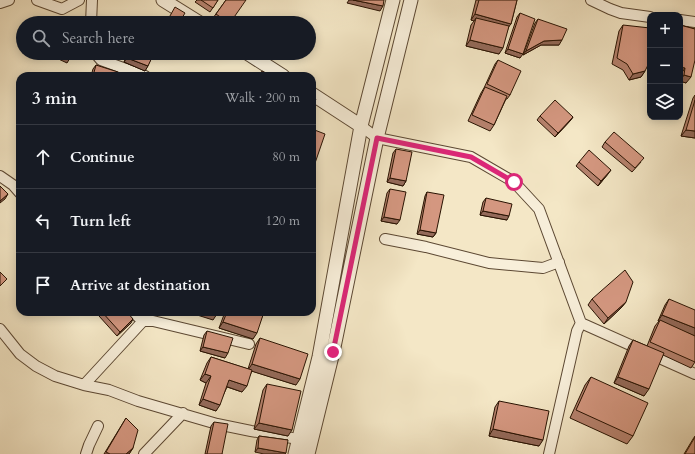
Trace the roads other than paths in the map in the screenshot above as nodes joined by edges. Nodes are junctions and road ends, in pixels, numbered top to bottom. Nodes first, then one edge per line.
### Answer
1 (10, 0) edge
2 (37, 0) edge
3 (79, 0) edge
4 (92, 0) edge
5 (163, 0) edge
6 (394, 0) edge
7 (411, 0) edge
8 (591, 0) edge
9 (0, 3) edge
10 (91, 16) edge
11 (189, 16) edge
12 (647, 17) edge
13 (683, 20) edge
14 (695, 22) edge
15 (101, 60) edge
16 (258, 60) edge
17 (134, 72) edge
18 (277, 72) edge
19 (316, 97) edge
20 (361, 126) junction
21 (377, 138) junction
22 (0, 176) edge
23 (16, 188) edge
24 (385, 239) dead end
25 (559, 262) junction
26 (137, 316) edge
27 (143, 321) junction
28 (581, 323) junction
29 (0, 329) edge
30 (249, 344) dead end
31 (695, 374) edge
32 (84, 385) junction
33 (183, 413) junction
34 (98, 426) dead end
35 (298, 439) junction
36 (86, 454) edge
37 (144, 454) edge
38 (295, 454) edge
39 (308, 454) edge
40 (549, 454) edge

1 - 9 street
2 - 3 street
4 - 10 street
5 - 11 street
6 - 20 street
7 - 21 street
8 - 12 street
13 - 14 street
15 - 17 street
16 - 18 street
19 - 20 street
20 - 21 street
20 - 35 street
21 - 25 street
21 - 39 street
22 - 23 street
24 - 25 street
25 - 28 street
26 - 27 street
27 - 30 street
27 - 32 street
28 - 31 street
28 - 40 street
29 - 32 street
32 - 33 street
33 - 35 street
33 - 37 street
34 - 36 street
35 - 38 street

